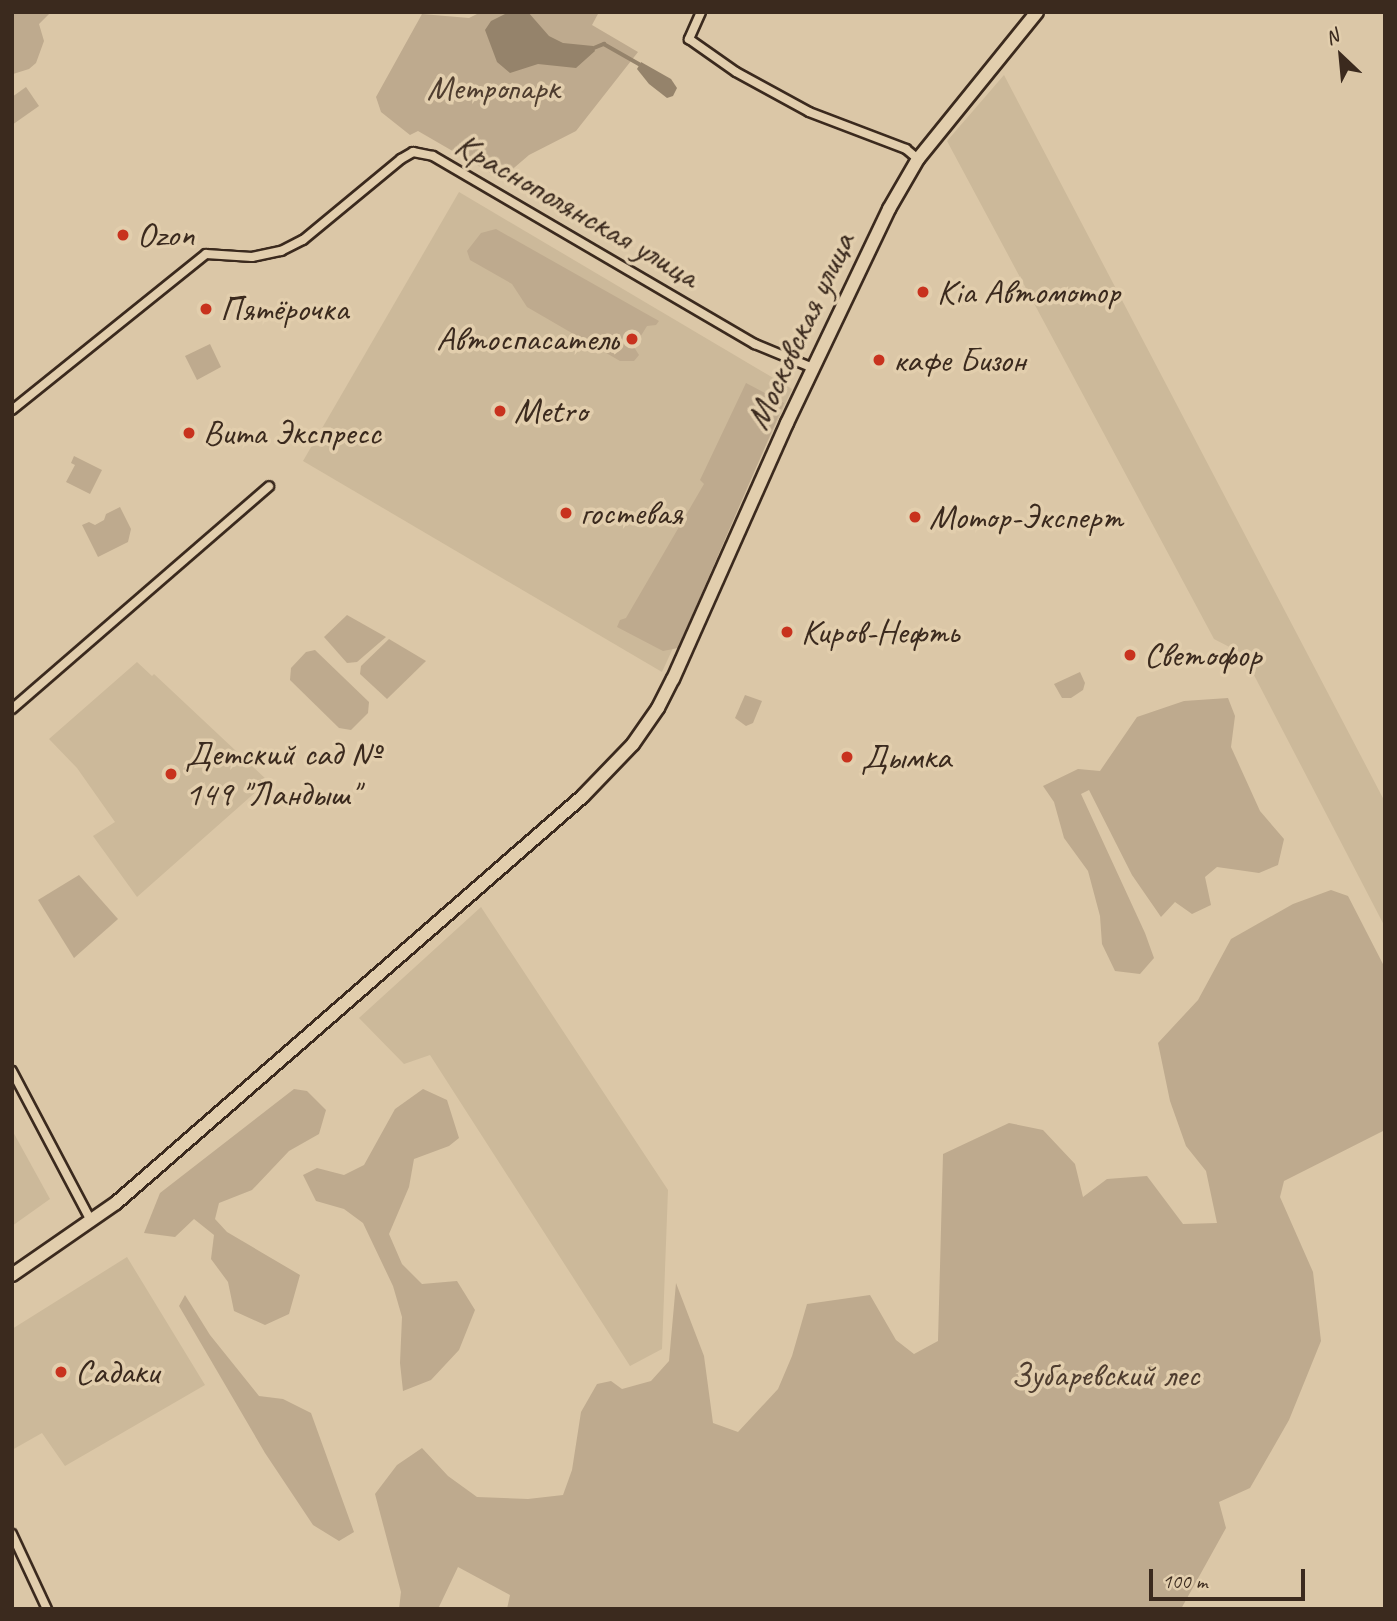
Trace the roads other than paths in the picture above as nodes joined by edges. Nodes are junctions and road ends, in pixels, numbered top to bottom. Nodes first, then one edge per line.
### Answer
1 (701, 12) edge
2 (1037, 12) edge
3 (918, 159) junction
4 (814, 368) junction
5 (12, 410) edge
6 (269, 486) dead end
7 (12, 709) edge
8 (12, 1071) edge
9 (92, 1221) junction
10 (12, 1275) edge
11 (12, 1534) edge
12 (47, 1609) edge

1 - 3 street
2 - 3 main road, Московская улица
3 - 4 main road, Московская улица
4 - 5 street, Краснополянская улица
4 - 9 main road, Московская улица
6 - 7 street
8 - 9 street
9 - 10 main road, Московская улица
11 - 12 street

